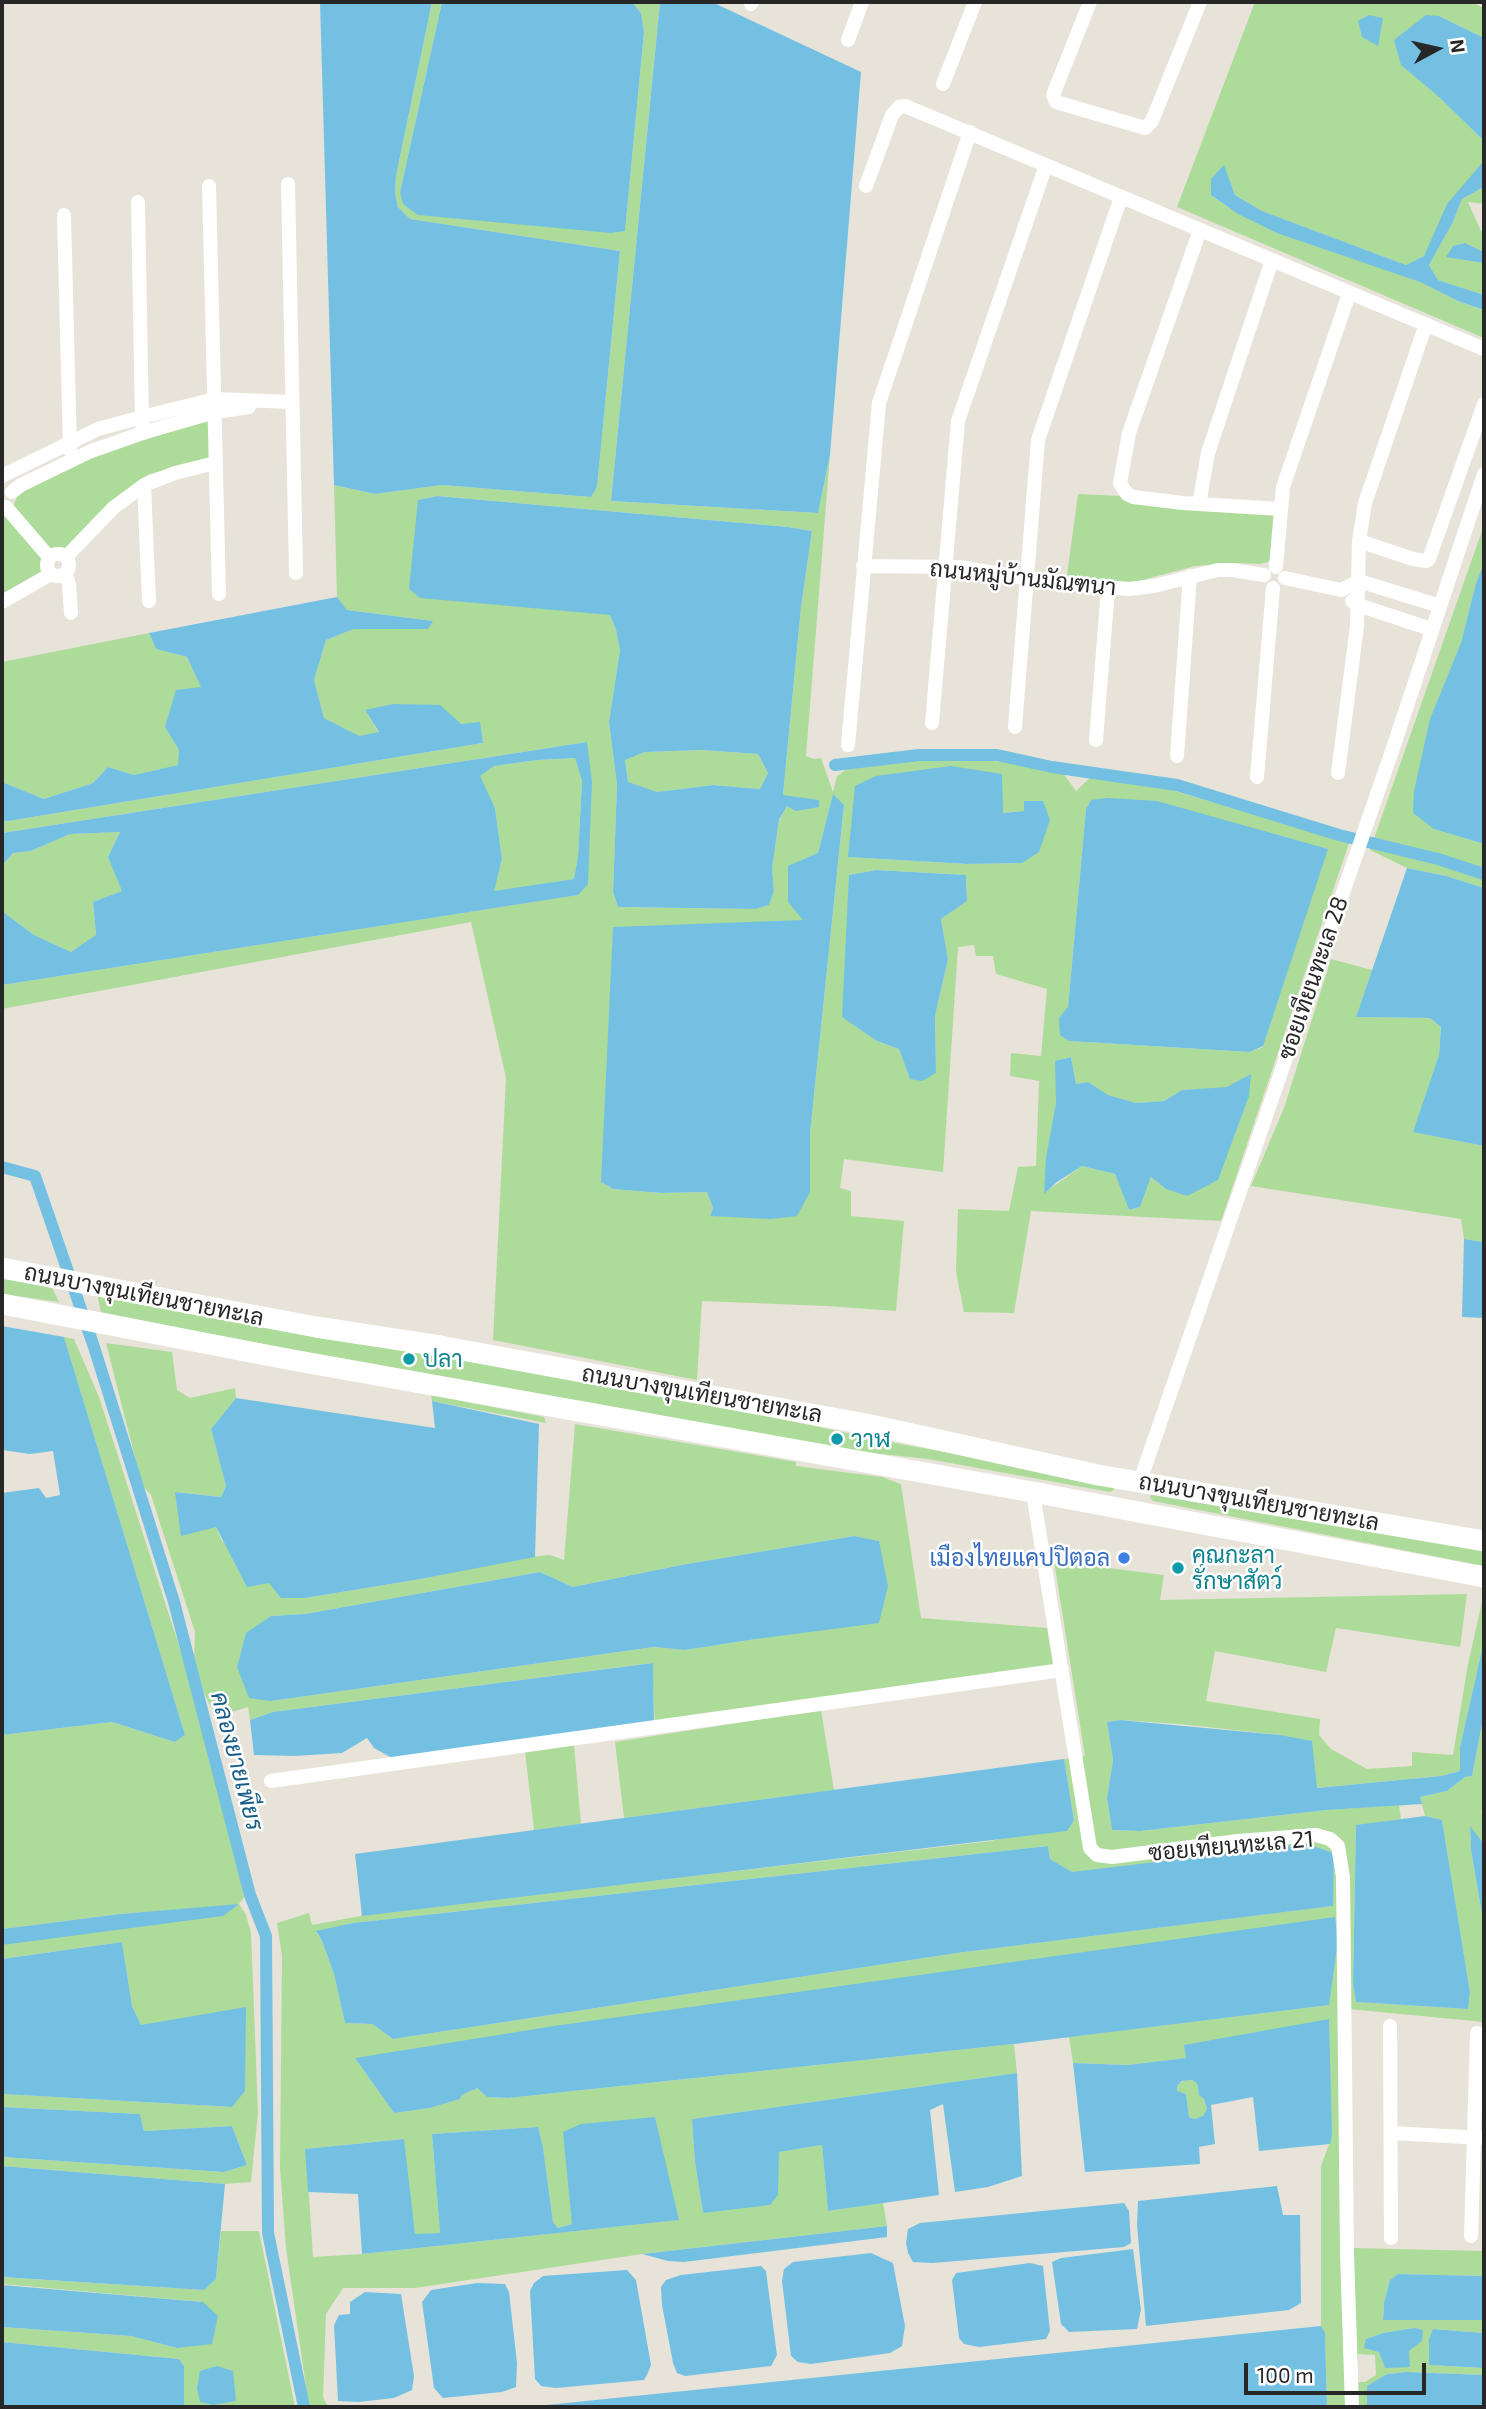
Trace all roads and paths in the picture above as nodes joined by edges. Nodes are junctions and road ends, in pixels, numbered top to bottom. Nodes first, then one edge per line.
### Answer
1 (862, 2) edge
2 (975, 2) edge
3 (1090, 2) edge
4 (1200, 2) edge
5 (848, 40) dead end
6 (943, 84) dead end
7 (970, 132) junction
8 (1046, 165) junction
9 (288, 184) dead end
10 (209, 186) dead end
11 (866, 186) dead end
12 (1121, 197) junction
13 (138, 202) dead end
14 (64, 215) dead end
15 (1200, 230) junction
16 (1272, 260) junction
17 (1349, 294) junction
18 (1426, 324) junction
19 (1484, 349) edge
20 (292, 401) junction
21 (1484, 404) edge
22 (215, 405) junction
23 (142, 417) junction
24 (142, 433) junction
25 (70, 443) junction
26 (71, 462) junction
27 (215, 463) junction
28 (1484, 474) edge
29 (2, 477) edge
30 (144, 485) junction
31 (12, 492) junction
32 (1199, 504) junction
33 (4, 509) edge
34 (1280, 509) junction
35 (1359, 541) junction
36 (49, 557) junction
37 (66, 557) junction
38 (863, 566) junction
39 (946, 567) junction
40 (296, 573) dead end
41 (1275, 573) junction
42 (58, 574) junction
43 (1191, 576) junction
44 (1026, 577) junction
45 (1359, 581) junction
46 (1108, 589) junction
47 (1341, 590) junction
48 (219, 594) dead end
49 (149, 601) dead end
50 (2, 602) edge
51 (1358, 605) junction
52 (1440, 606) junction
53 (71, 613) dead end
54 (1432, 629) junction
55 (932, 723) dead end
56 (1015, 727) dead end
57 (1096, 740) dead end
58 (848, 746) dead end
59 (1177, 756) dead end
60 (1338, 773) dead end
61 (1257, 777) dead end
62 (2, 1268) edge
63 (2, 1304) edge
64 (867, 1463) junction
65 (1104, 1476) junction
66 (1149, 1483) junction
67 (1034, 1493) junction
68 (1484, 1541) edge
69 (1430, 1565) junction
70 (1484, 1577) edge
71 (1062, 1670) junction
72 (271, 1781) dead end
73 (1390, 2026) dead end
74 (1477, 2033) dead end
75 (1391, 2133) junction
76 (1479, 2138) edge
77 (1471, 2236) dead end
78 (1391, 2238) dead end
79 (1352, 2407) edge

1 - 5 street
2 - 6 street
3 - 4 street
7 - 8 street
7 - 11 street
7 - 38 street
8 - 12 street
8 - 39 street
9 - 20 street
10 - 22 street
12 - 15 street
12 - 44 street
13 - 23 street
14 - 25 street
15 - 16 street
15 - 32 street
16 - 17 street
16 - 32 street
17 - 18 street
17 - 34 street
18 - 19 street
18 - 35 street
20 - 22 street
20 - 40 street
21 - 35 street
22 - 23 street
22 - 24 street
22 - 27 street
23 - 24 street
23 - 25 street
24 - 26 street
25 - 26 street
25 - 29 street
26 - 31 street
27 - 30 street
27 - 48 street
28 - 52 street, ซอยเทียนทะเล 28
29 - 31 street
30 - 37 street
30 - 49 street
31 - 33 street
32 - 34 street
33 - 36 street
34 - 41 street
35 - 45 street
36 - 37 street
36 - 42 street
37 - 42 street
38 - 39 street, ถนนหมู่บ้านมัณฑนา
38 - 58 street
39 - 44 street, ถนนหมู่บ้านมัณฑนา
39 - 55 street
41 - 43 street, ถนนหมู่บ้านมัณฑนา
41 - 47 street, ถนนหมู่บ้านมัณฑนา
41 - 61 street
42 - 50 street
42 - 53 street
43 - 46 street, ถนนหมู่บ้านมัณฑนา
43 - 59 street
44 - 46 street, ถนนหมู่บ้านมัณฑนา
44 - 56 street
45 - 47 street
45 - 51 street
45 - 52 street
46 - 57 street
47 - 51 street, ถนนหมู่บ้านมัณฑนา
51 - 54 street, ถนนหมู่บ้านมัณฑนา
51 - 60 street
52 - 54 street, ซอยเทียนทะเล 28
54 - 66 street, ซอยเทียนทะเล 28
62 - 65 main road, ถนนบางขุนเทียนชายทะเล
63 - 64 main road, ถนนบางขุนเทียนชายทะเล
64 - 65 main road
64 - 67 main road, ถนนบางขุนเทียนชายทะเล
65 - 66 main road, ถนนบางขุนเทียนชายทะเล
66 - 68 main road, ถนนบางขุนเทียนชายทะเล
66 - 69 main road
67 - 69 main road, ถนนบางขุนเทียนชายทะเล
67 - 71 street, ซอยเทียนทะเล 21
69 - 70 main road, ถนนบางขุนเทียนชายทะเล
71 - 72 street
71 - 79 street, ซอยเทียนทะเล 21
73 - 75 street
74 - 76 street
75 - 76 street
75 - 78 street
76 - 77 street

